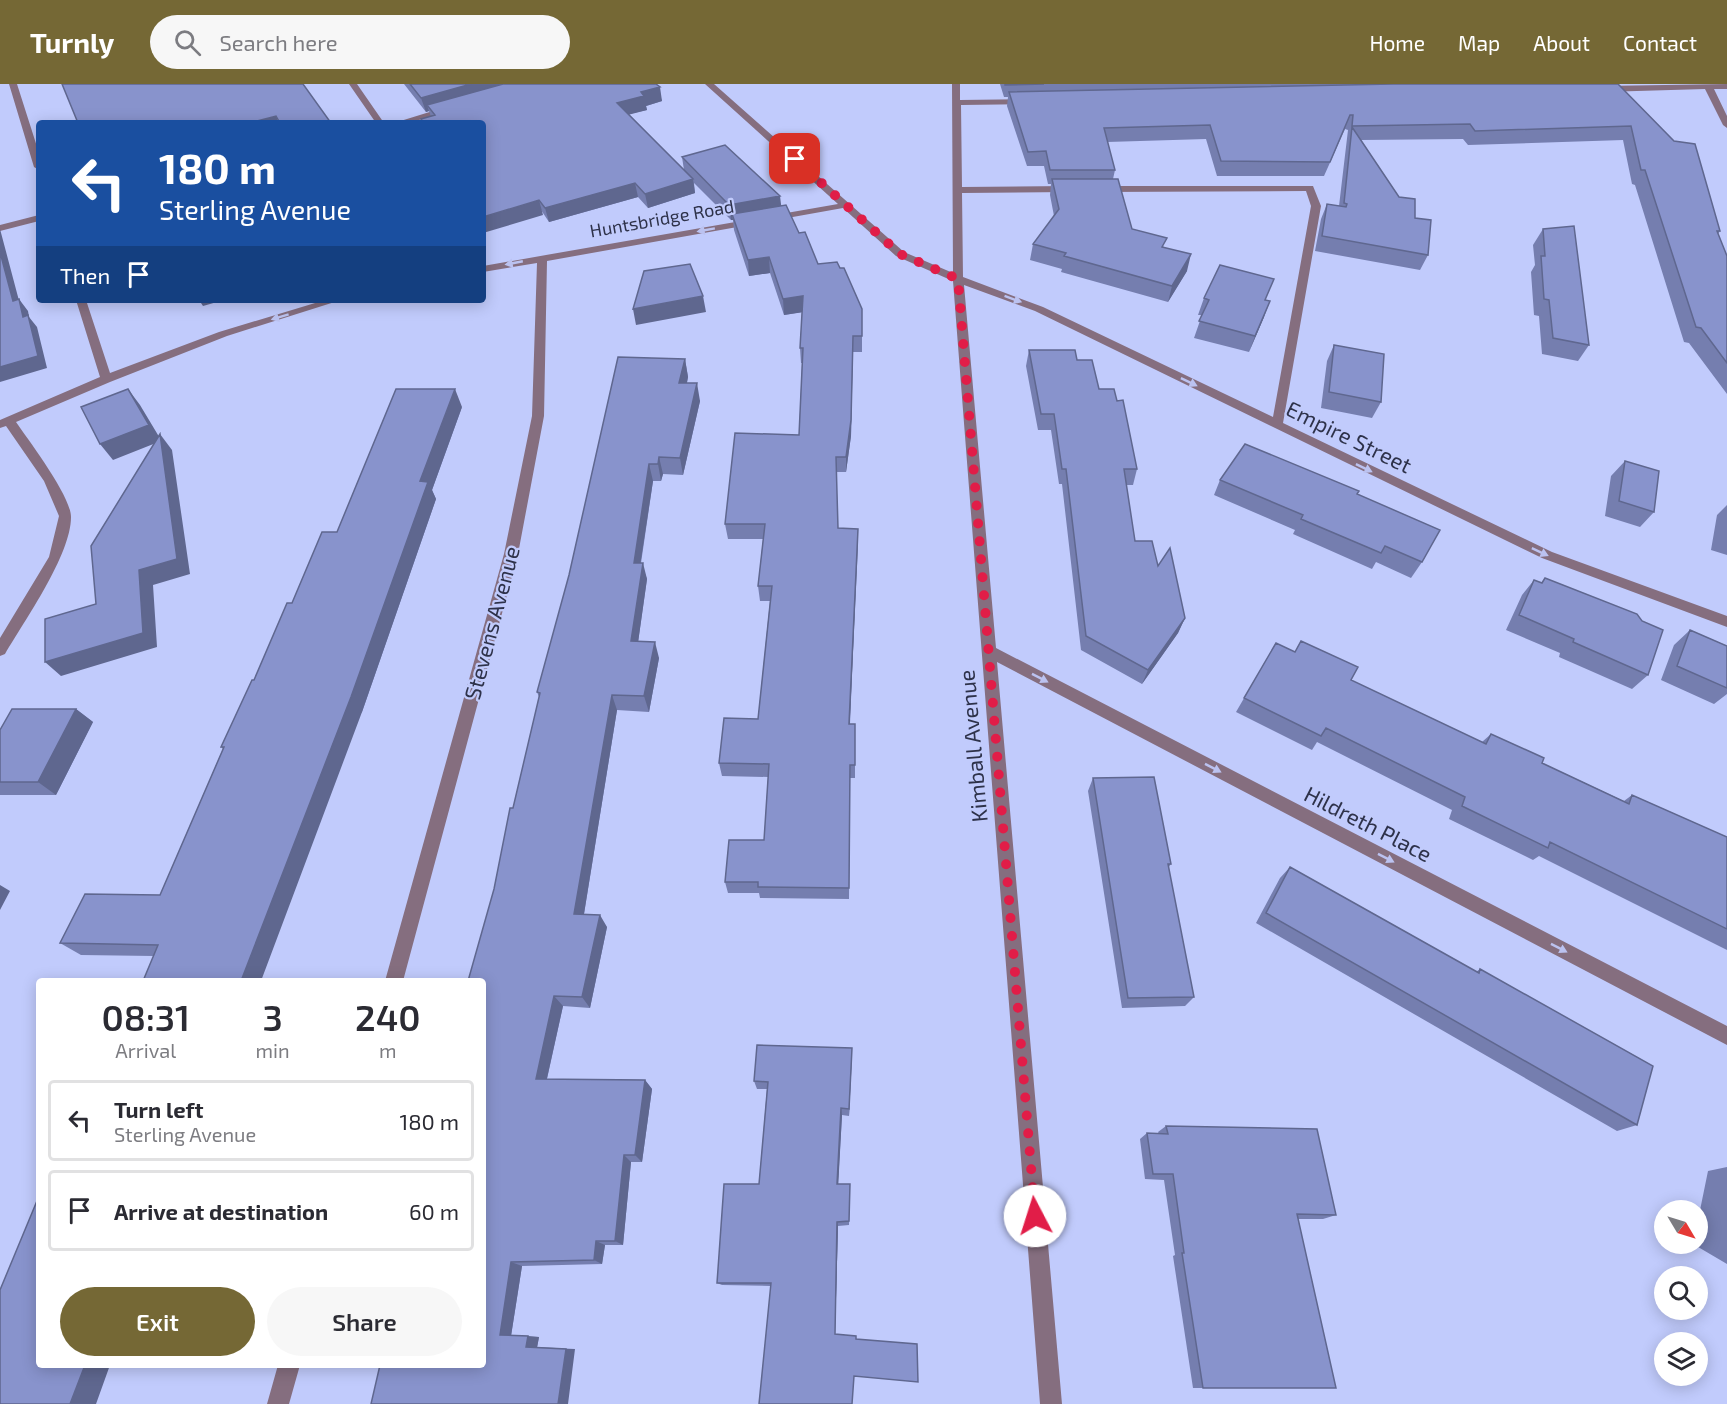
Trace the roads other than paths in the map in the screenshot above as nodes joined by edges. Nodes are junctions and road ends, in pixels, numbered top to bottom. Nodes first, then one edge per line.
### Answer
1 (10, 84) edge
2 (353, 84) edge
3 (709, 84) edge
4 (956, 84) edge
5 (1727, 86) edge
6 (1708, 87) junction
7 (1589, 89) edge
8 (1039, 101) edge
9 (955, 103) junction
10 (454, 108) edge
11 (378, 120) edge
12 (409, 120) edge
13 (1727, 125) edge
14 (36, 158) edge
15 (957, 190) junction
16 (846, 204) junction
17 (36, 219) edge
18 (0, 228) edge
19 (542, 258) junction
20 (486, 268) edge
21 (958, 279) junction
22 (82, 303) edge
23 (326, 303) edge
24 (106, 379) junction
25 (4, 423) edge
26 (1277, 426) junction
27 (1727, 622) edge
28 (0, 650) edge
29 (988, 651) junction
30 (395, 978) edge
31 (1727, 1036) edge
32 (288, 1368) edge
33 (278, 1404) edge
34 (1051, 1404) edge

1 - 14 street
2 - 11 street
3 - 16 street, Empire Street
4 - 9 street, Kimball Avenue
5 - 6 street
6 - 7 street
6 - 13 street
8 - 9 street
9 - 15 street, Kimball Avenue
10 - 12 street
15 - 21 street, Kimball Avenue
15 - 26 street
16 -> 19 street, Huntsbridge Road
16 - 21 street, Empire Street
17 - 18 street
19 -> 20 street, Huntsbridge Road
19 - 30 street, Stevens Avenue
21 -> 26 street, Empire Street
21 - 29 street, Kimball Avenue
22 - 24 street
23 -> 24 street
24 - 25 street
25 - 28 street
26 -> 27 street, Empire Street
29 -> 31 street, Hildreth Place
29 - 34 street, Kimball Avenue
32 - 33 street

